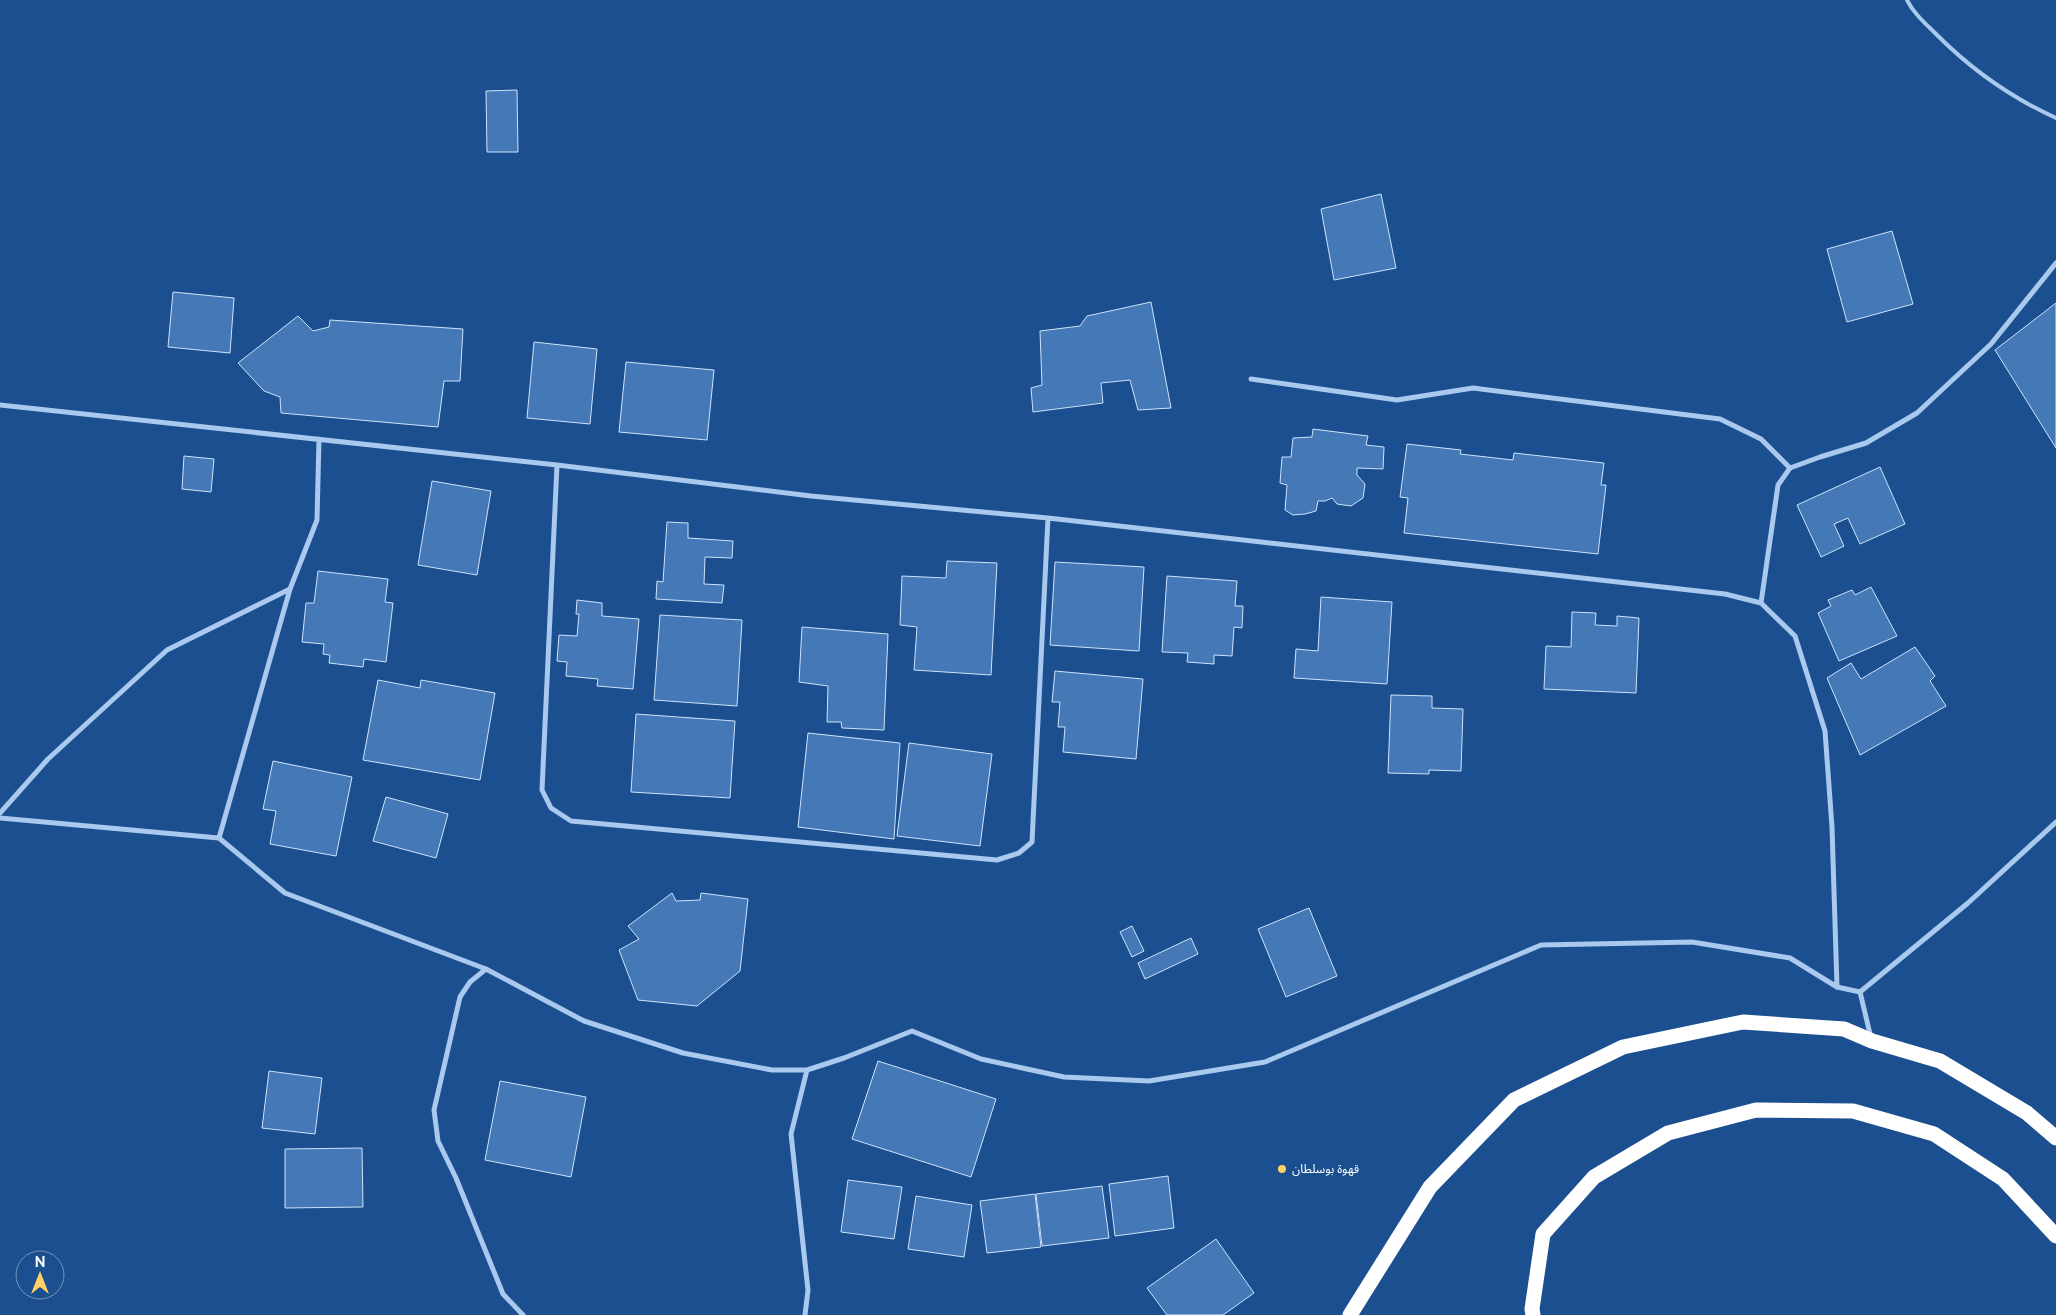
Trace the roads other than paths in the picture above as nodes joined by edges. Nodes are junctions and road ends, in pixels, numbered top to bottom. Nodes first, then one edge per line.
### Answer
1 (1907, 0) edge
2 (2056, 118) edge
3 (2056, 263) edge
4 (1251, 379) dead end
5 (0, 405) edge
6 (320, 439) junction
7 (557, 465) junction
8 (1790, 468) junction
9 (1048, 518) junction
10 (290, 588) junction
11 (1760, 602) junction
12 (0, 813) edge
13 (0, 818) edge
14 (2056, 822) edge
15 (219, 838) junction
16 (486, 969) junction
17 (1837, 987) junction
18 (1860, 992) junction
19 (1872, 1041) junction
20 (807, 1070) junction
21 (2056, 1138) edge
22 (2056, 1236) edge
23 (523, 1315) edge
24 (805, 1315) edge
25 (1350, 1315) edge
26 (1533, 1315) edge

1 - 2 lane
3 - 8 street
4 - 8 street
5 - 6 street
6 - 7 street
6 - 10 street
7 - 9 street
7 - 9 street
8 - 11 street
9 - 11 street
10 - 12 street
10 - 15 street
11 - 17 street
13 - 15 street
14 - 18 street
15 - 16 street
16 - 20 street
16 - 23 street
17 - 18 street
17 - 20 street
18 - 19 street
19 - 21 highway
19 - 25 highway
20 - 24 street
22 - 26 highway

